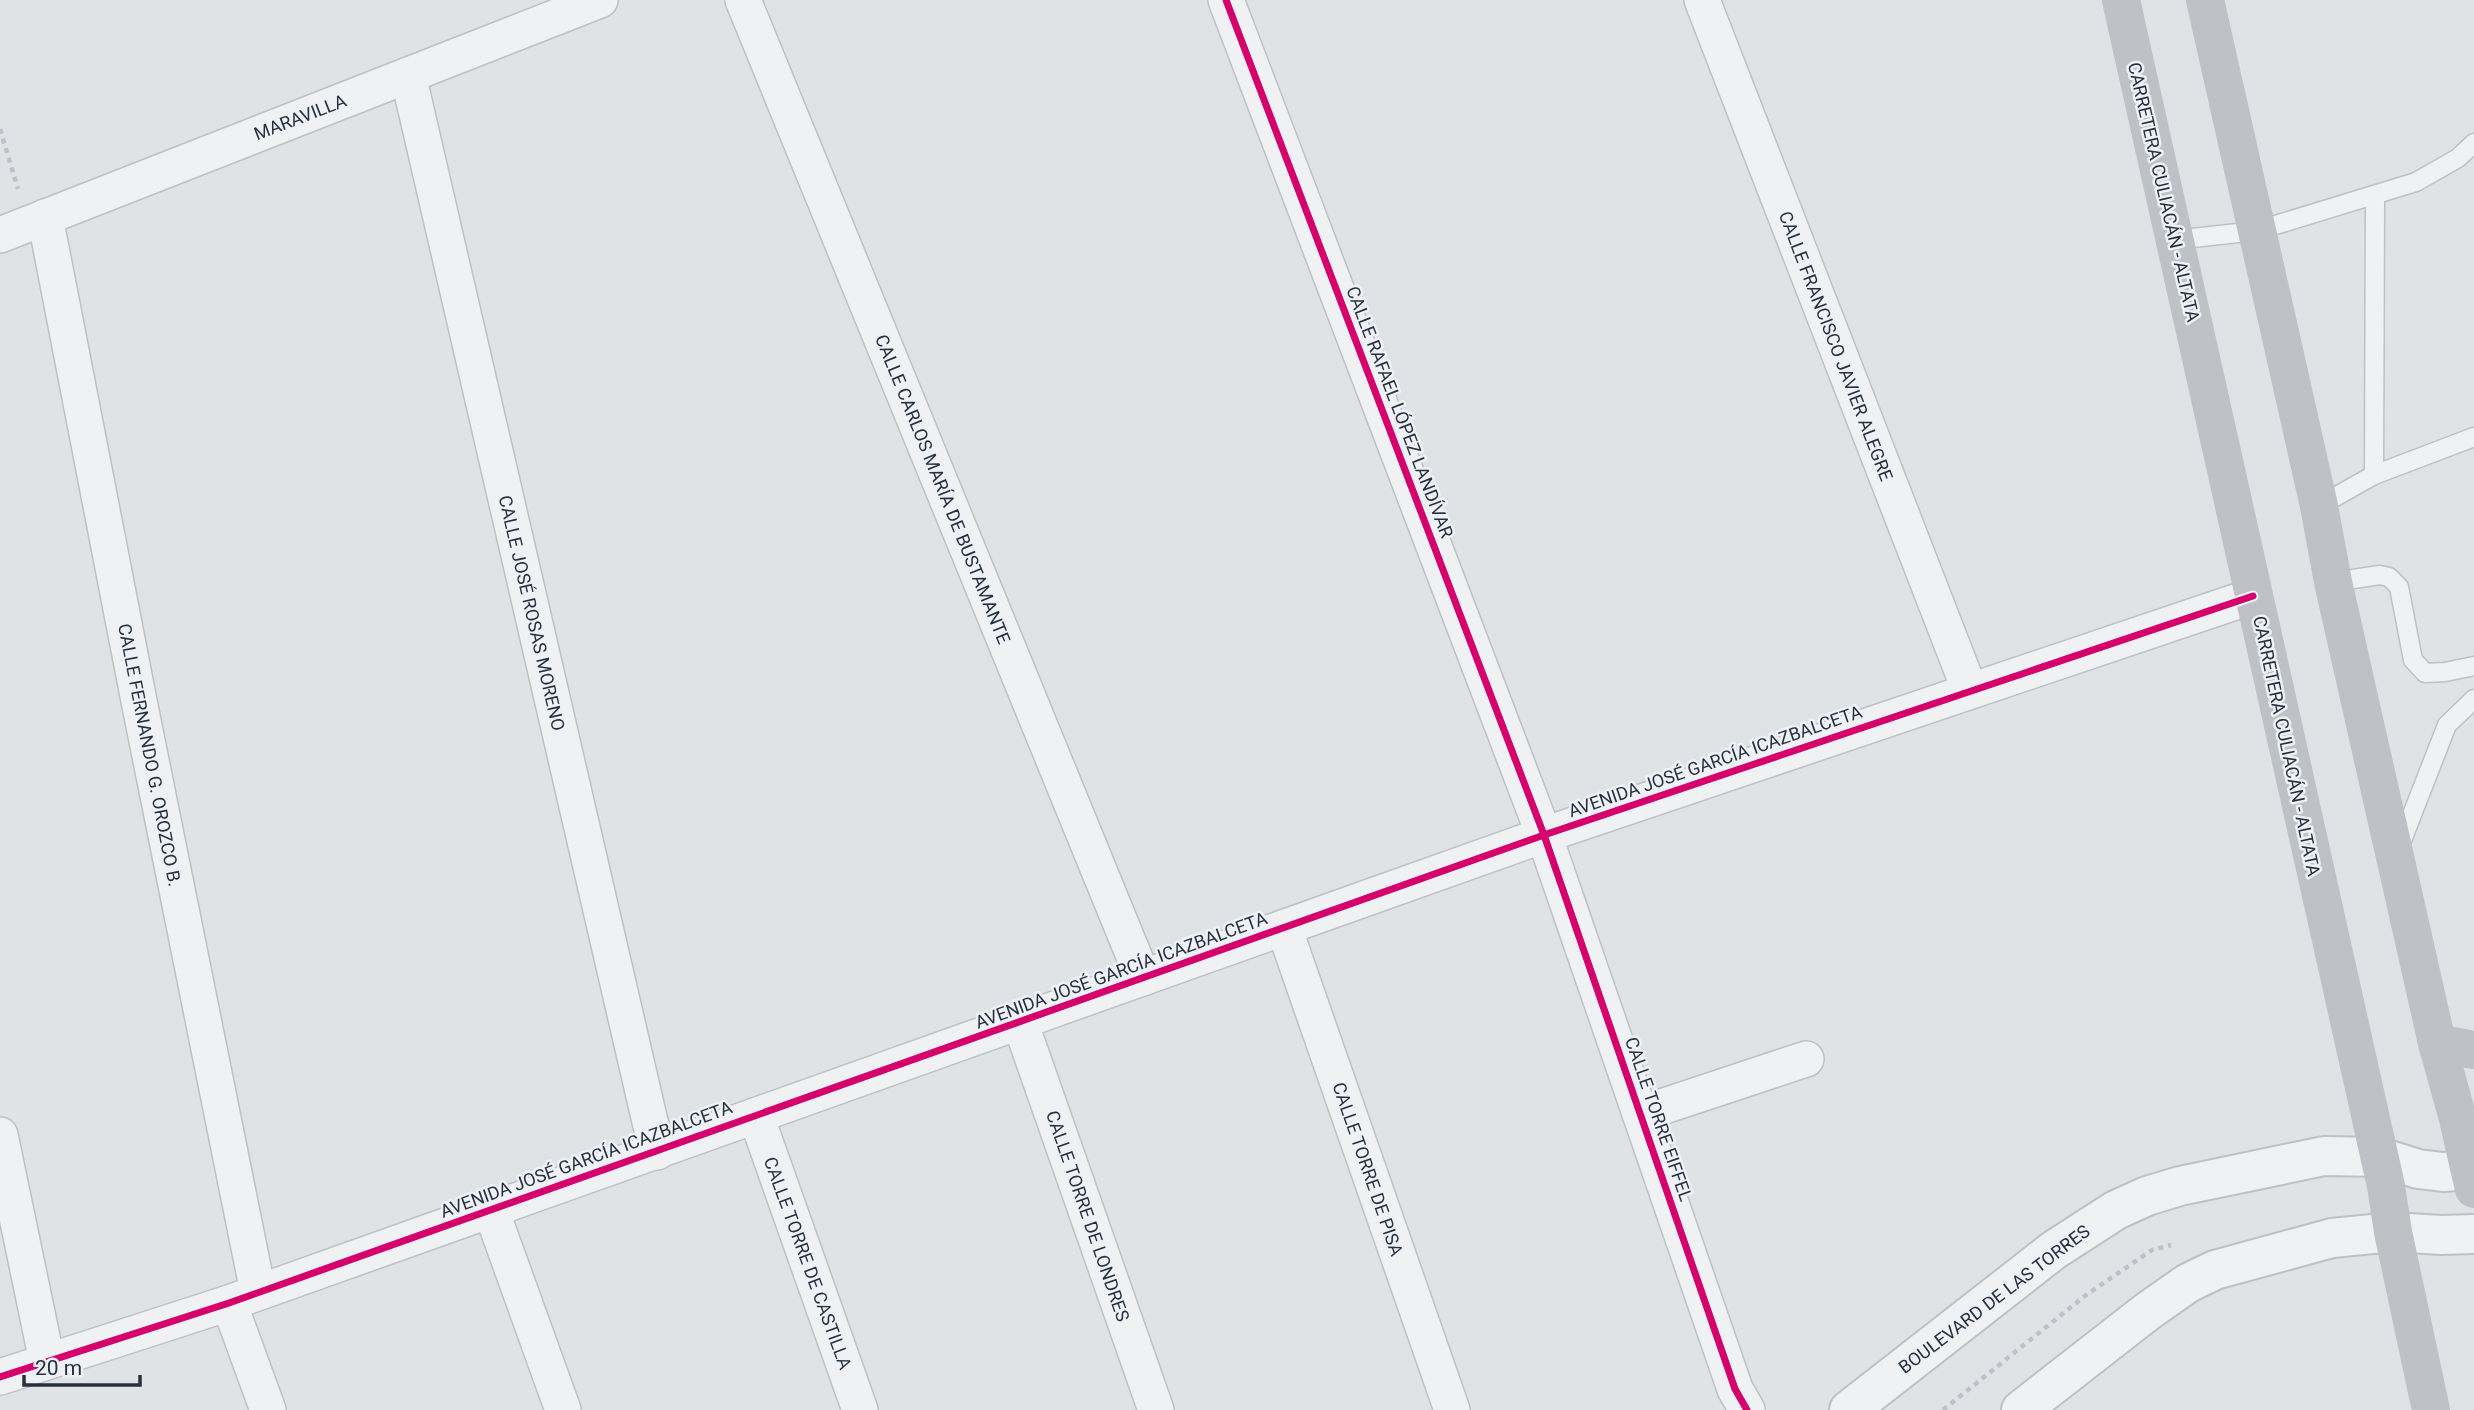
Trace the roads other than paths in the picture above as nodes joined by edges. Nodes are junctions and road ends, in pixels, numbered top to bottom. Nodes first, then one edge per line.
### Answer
1 (600, 0) edge
2 (743, 0) edge
3 (1226, 0) edge
4 (1702, 0) edge
5 (2121, 0) edge
6 (2205, 0) edge
7 (408, 75) junction
8 (2474, 142) edge
9 (2375, 195) junction
10 (24, 225) edge
11 (2256, 231) junction
12 (2174, 240) junction
13 (2474, 437) edge
14 (2374, 475) junction
15 (2319, 506) junction
16 (2333, 582) junction
17 (2253, 596) junction
18 (2474, 666) edge
19 (1970, 691) junction
20 (2474, 699) edge
21 (1544, 835) junction
22 (2395, 858) junction
23 (1284, 928) junction
24 (1143, 978) junction
25 (1020, 1022) junction
26 (2456, 1047) edge
27 (1806, 1059) dead end
28 (1640, 1114) junction
29 (756, 1116) junction
30 (0, 1135) edge
31 (657, 1152) junction
32 (2380, 1157) junction
33 (2473, 1177) edge
34 (491, 1210) junction
35 (2393, 1232) junction
36 (2474, 1234) edge
37 (244, 1298) junction
38 (47, 1361) junction
39 (0, 1377) edge
40 (268, 1410) edge
41 (563, 1410) edge
42 (860, 1410) edge
43 (1156, 1410) edge
44 (1452, 1410) edge
45 (1747, 1410) edge
46 (1849, 1410) edge
47 (2021, 1410) edge
48 (2431, 1410) edge

1 - 7 street, MARAVILLA
2 - 24 street, CALLE CARLOS MARÍA DE BUSTAMANTE
3 - 21 street, CALLE RAFAEL LÓPEZ LANDÍVAR
4 - 19 street, CALLE FRANCISCO JAVIER ALEGRE
5 - 12 main road, CARRETERA CULIACÁN - ALTATA
6 - 11 main road
7 - 10 street, MARAVILLA
7 - 31 street, CALLE JOSÉ ROSAS MORENO
8 - 9 lane
9 - 11 lane
9 - 14 lane
10 - 37 street, CALLE FERNANDO G. OROZCO B.
11 - 12 lane
11 - 15 main road
12 - 17 main road, CARRETERA CULIACÁN - ALTATA
13 - 14 lane
14 - 15 lane
15 - 16 main road
16 - 18 lane
16 - 22 main road
17 - 19 street, AVENIDA JOSÉ GARCÍA ICAZBALCETA
17 - 32 main road, CARRETERA CULIACÁN - ALTATA
19 - 21 street, AVENIDA JOSÉ GARCÍA ICAZBALCETA
20 - 22 lane
21 - 23 street, AVENIDA JOSÉ GARCÍA ICAZBALCETA
21 - 28 street, CALLE TORRE EIFFEL
22 - 26 main road
23 - 24 street, AVENIDA JOSÉ GARCÍA ICAZBALCETA
23 - 44 street, CALLE TORRE DE PISA
24 - 25 street, AVENIDA JOSÉ GARCÍA ICAZBALCETA
25 - 29 street, AVENIDA JOSÉ GARCÍA ICAZBALCETA
25 - 43 street, CALLE TORRE DE LONDRES
26 - 33 main road
27 - 28 street
28 - 45 street, CALLE TORRE EIFFEL
29 - 31 street, AVENIDA JOSÉ GARCÍA ICAZBALCETA
29 - 42 street, CALLE TORRE DE CASTILLA
30 - 38 street
31 - 34 street, AVENIDA JOSÉ GARCÍA ICAZBALCETA
32 - 33 street, BOULEVARD DE LAS TORRES
32 - 35 main road, CARRETERA CULIACÁN - ALTATA
32 - 46 street, BOULEVARD DE LAS TORRES
34 - 37 street, AVENIDA JOSÉ GARCÍA ICAZBALCETA
34 - 41 street
35 - 36 street
35 - 47 street
35 - 48 main road, CARRETERA CULIACÁN - ALTATA
37 - 38 street, AVENIDA JOSÉ GARCÍA ICAZBALCETA
37 - 40 street, CALLE FERNANDO G. OROZCO B.
38 - 39 street, AVENIDA JOSÉ GARCÍA ICAZBALCETA

